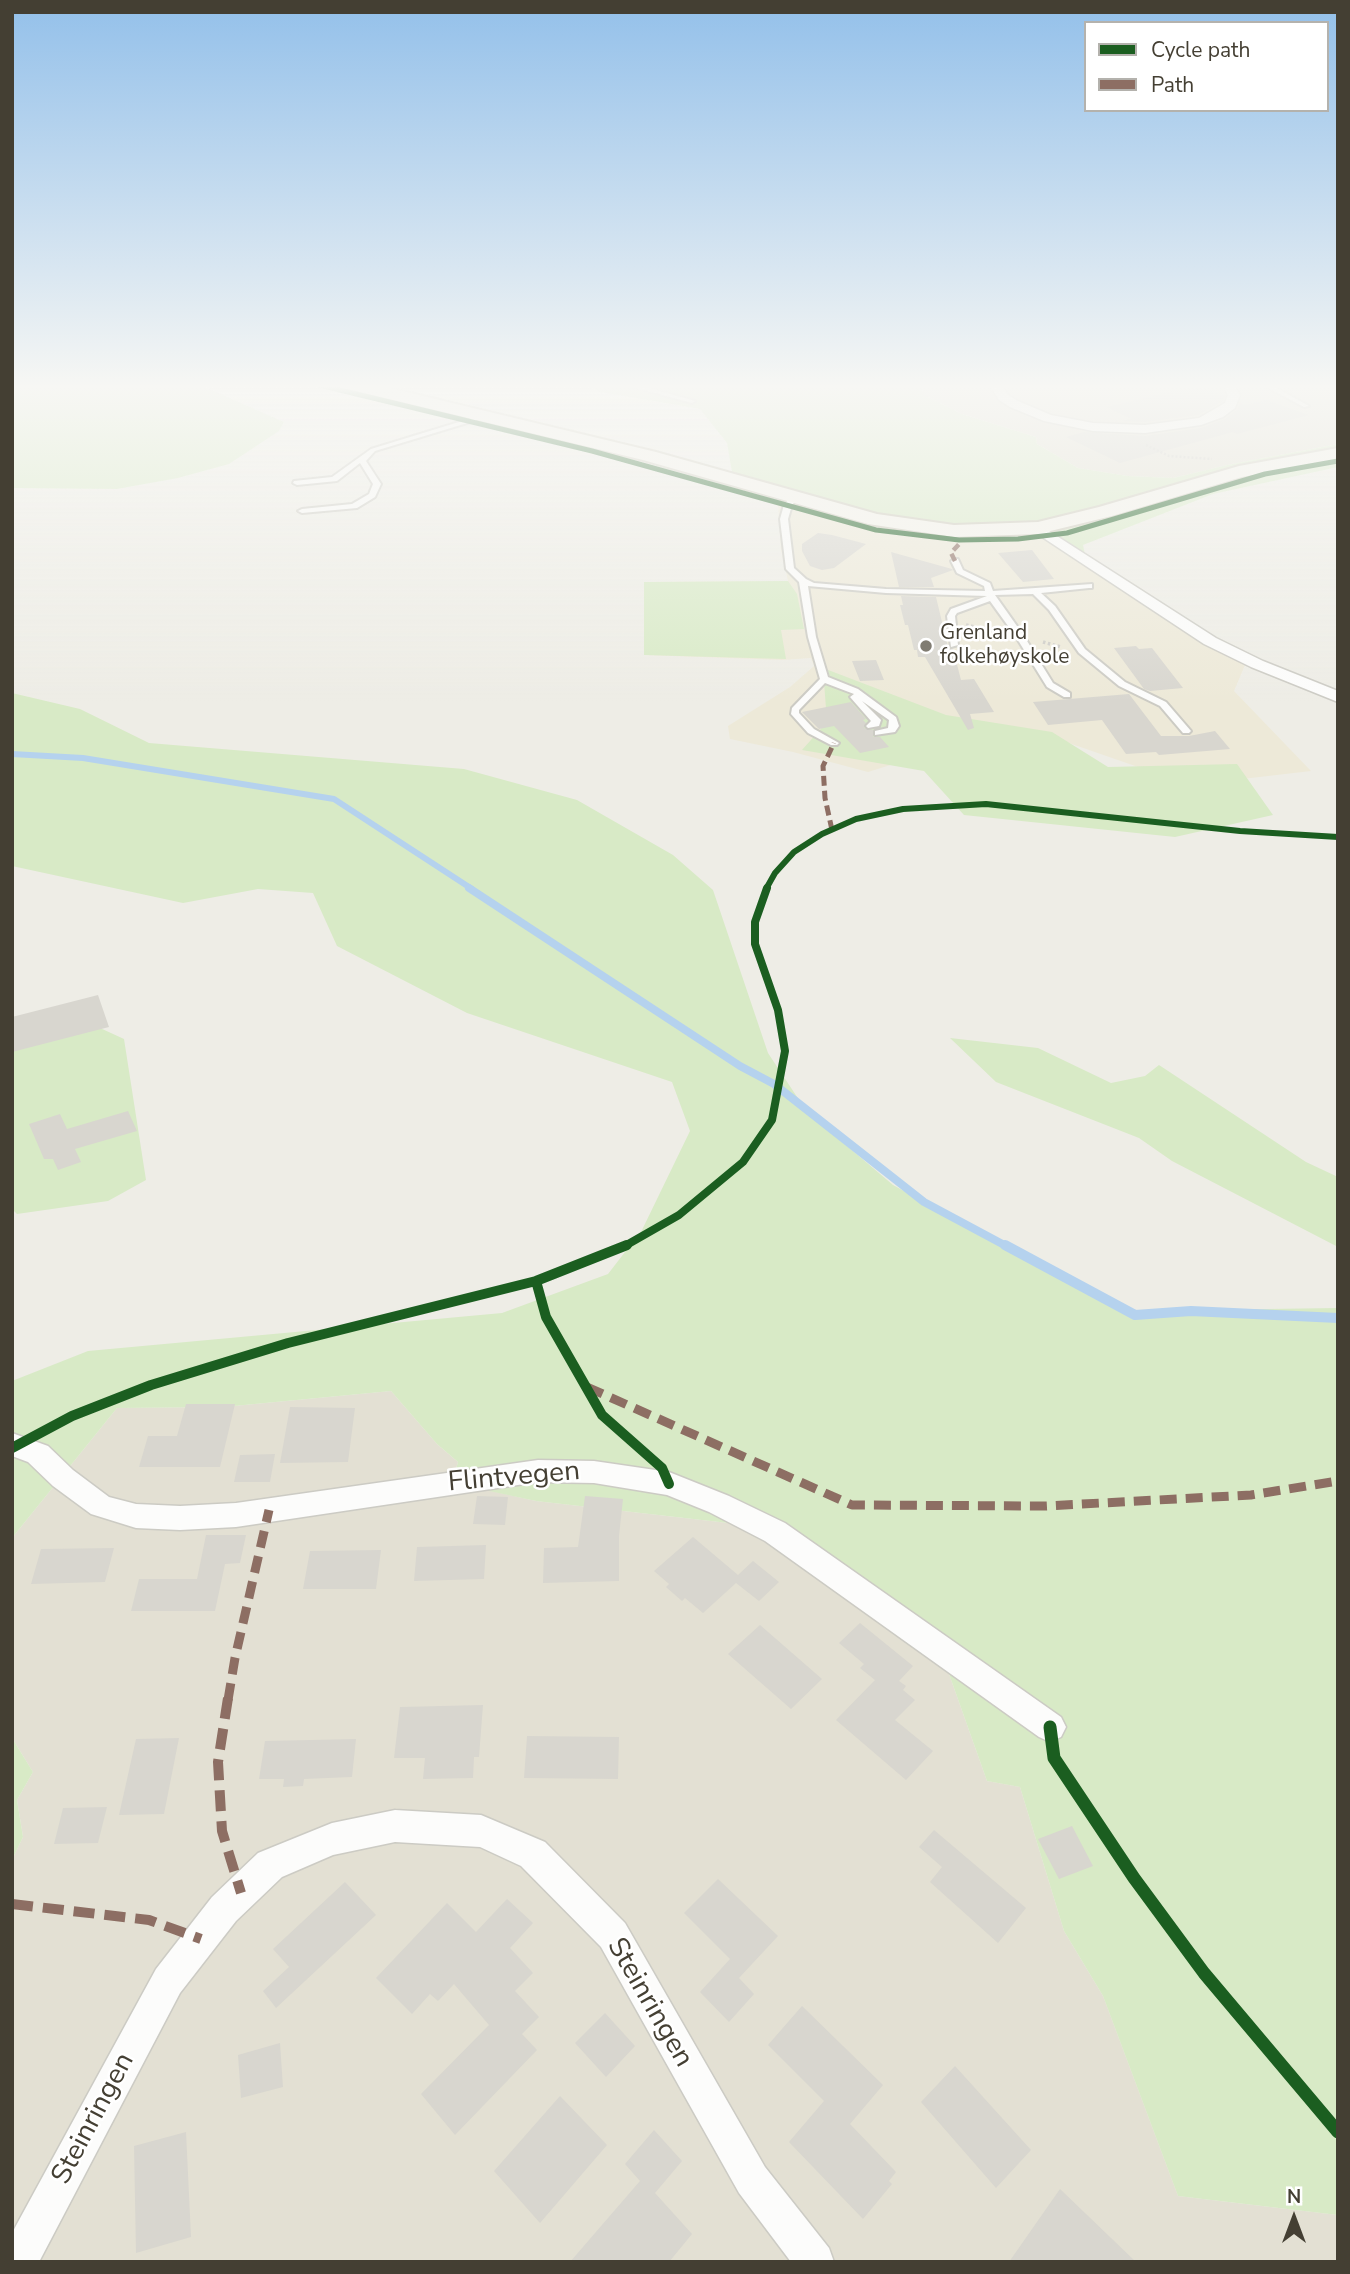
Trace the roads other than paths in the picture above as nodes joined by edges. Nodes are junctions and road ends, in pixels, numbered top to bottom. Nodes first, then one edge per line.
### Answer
1 (374, 490) edge
2 (771, 490) edge
3 (1178, 490) edge
4 (795, 497) junction
5 (302, 510) dead end
6 (1038, 528) junction
7 (955, 561) dead end
8 (803, 581) junction
9 (1089, 586) dead end
10 (1035, 591) junction
11 (991, 596) junction
12 (954, 645) dead end
13 (824, 678) junction
14 (843, 687) junction
15 (1067, 695) dead end
16 (1338, 697) edge
17 (874, 729) joint
18 (1186, 731) dead end
19 (834, 743) dead end
20 (12, 1444) edge
21 (1050, 1727) dead end
22 (18, 2262) edge
23 (815, 2262) edge

1 - 5 lane
2 - 4 main road
3 - 6 main road
4 - 6 main road
4 - 8 lane
6 - 16 street
7 - 11 lane
8 - 11 lane
8 - 13 lane
9 - 10 lane
10 - 11 lane
10 - 18 lane
11 - 12 lane
11 - 15 lane
13 - 14 lane
13 - 19 lane
14 - 17 lane
14 - 17 lane
20 - 21 street, Flintvegen
22 - 23 street, Steinringen

